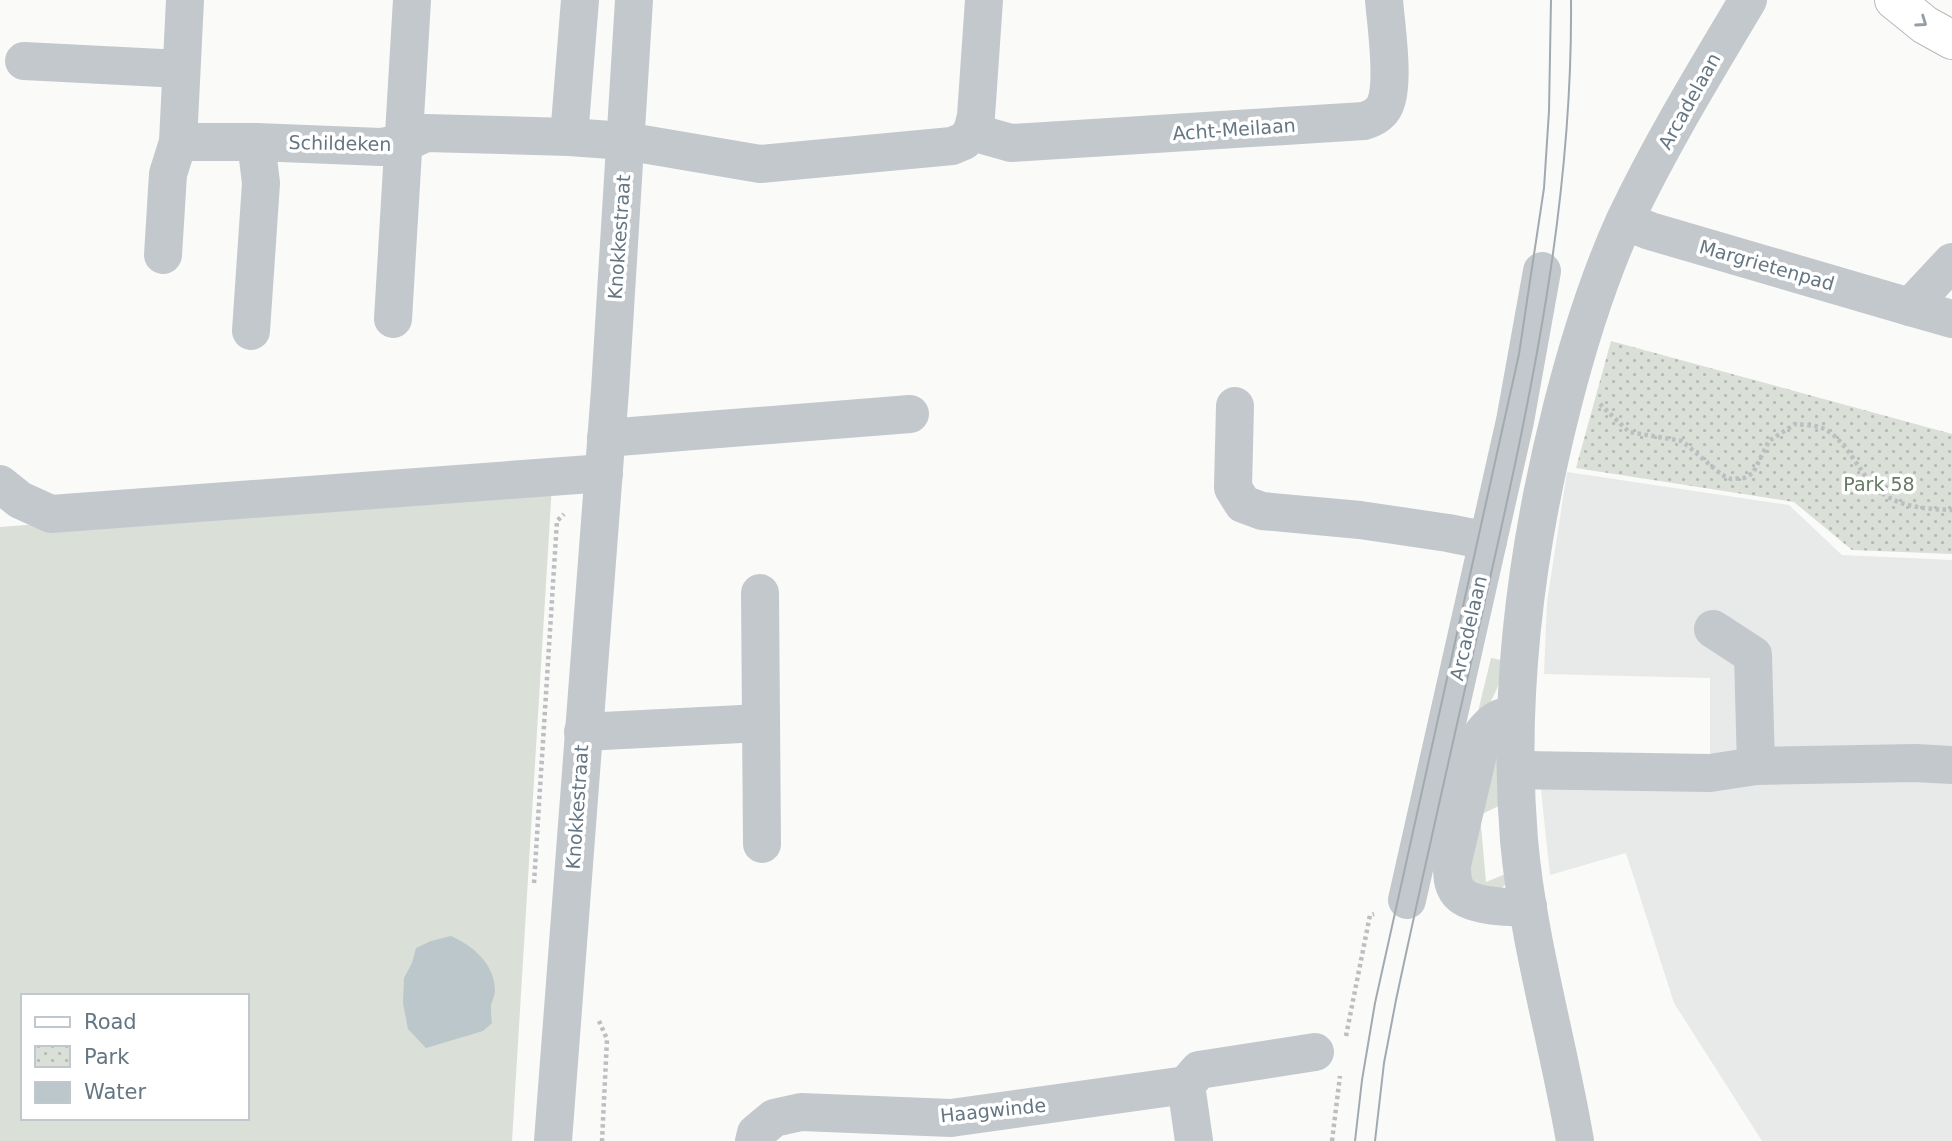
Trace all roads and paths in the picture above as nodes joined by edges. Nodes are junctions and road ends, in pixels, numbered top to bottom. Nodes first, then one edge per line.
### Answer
1 (185, 0) edge
2 (412, 0) edge
3 (580, 0) edge
4 (634, 0) edge
5 (984, 0) edge
6 (1384, 0) edge
7 (1748, 0) edge
8 (1894, 0) edge
9 (1952, 40) edge
10 (24, 61) dead end
11 (181, 69) junction
12 (972, 132) junction
13 (569, 137) junction
14 (625, 141) junction
15 (178, 142) junction
16 (256, 142) junction
17 (404, 143) junction
18 (1625, 221) junction
19 (163, 255) dead end
20 (1952, 262) edge
21 (1542, 271) dead end
22 (1910, 307) junction
23 (393, 319) dead end
24 (1952, 320) edge
25 (251, 331) dead end
26 (1523, 354) junction
27 (1571, 374) junction
28 (1235, 406) dead end
29 (909, 414) dead end
30 (605, 456) junction
31 (0, 484) edge
32 (1952, 510) edge
33 (1488, 541) junction
34 (760, 593) dead end
35 (1713, 629) dead end
36 (1515, 715) junction
37 (761, 723) junction
38 (583, 732) junction
39 (1952, 765) edge
40 (1756, 766) junction
41 (1516, 770) junction
42 (762, 844) dead end
43 (1407, 900) joint
44 (1528, 906) junction
45 (1333, 1056) junction
46 (1186, 1085) junction
47 (554, 1141) edge
48 (754, 1141) edge
49 (1194, 1141) edge
50 (1332, 1141) edge
51 (1575, 1141) edge

1 - 11 street
2 - 17 street
3 - 13 street
4 - 14 street, Knokkestraat
5 - 12 street
6 - 12 street, Acht-Meilaan
7 - 18 street, Arcadelaan
8 -> 9 main road
10 - 11 street
11 - 15 street
12 - 14 street
13 - 14 street, Schildeken
13 - 17 street, Schildeken
14 - 30 street, Knokkestraat
15 - 16 street, Schildeken
15 - 19 street
16 - 17 street, Schildeken
16 - 25 street
17 - 23 street
18 - 22 street, Margrietenpad
18 - 27 street, Arcadelaan
20 - 22 street
21 - 26 street, Arcadelaan
22 - 24 street, Margrietenpad
26 - 27 street
26 - 33 street, Arcadelaan
27 - 32 path
27 - 36 street, Arcadelaan
28 - 33 street
29 - 30 street
30 - 31 street
30 - 38 street, Knokkestraat
33 - 43 street, Arcadelaan
34 - 37 street
35 - 40 street
36 - 41 street, Arcadelaan
36 - 44 street
37 - 38 street
37 - 42 street
38 - 47 street, Knokkestraat
39 - 40 street
40 - 41 street
41 - 44 street, Arcadelaan
43 - 45 path
44 - 51 street, Arcadelaan
45 - 46 street
45 - 50 path
46 - 48 street, Haagwinde
46 - 49 street

